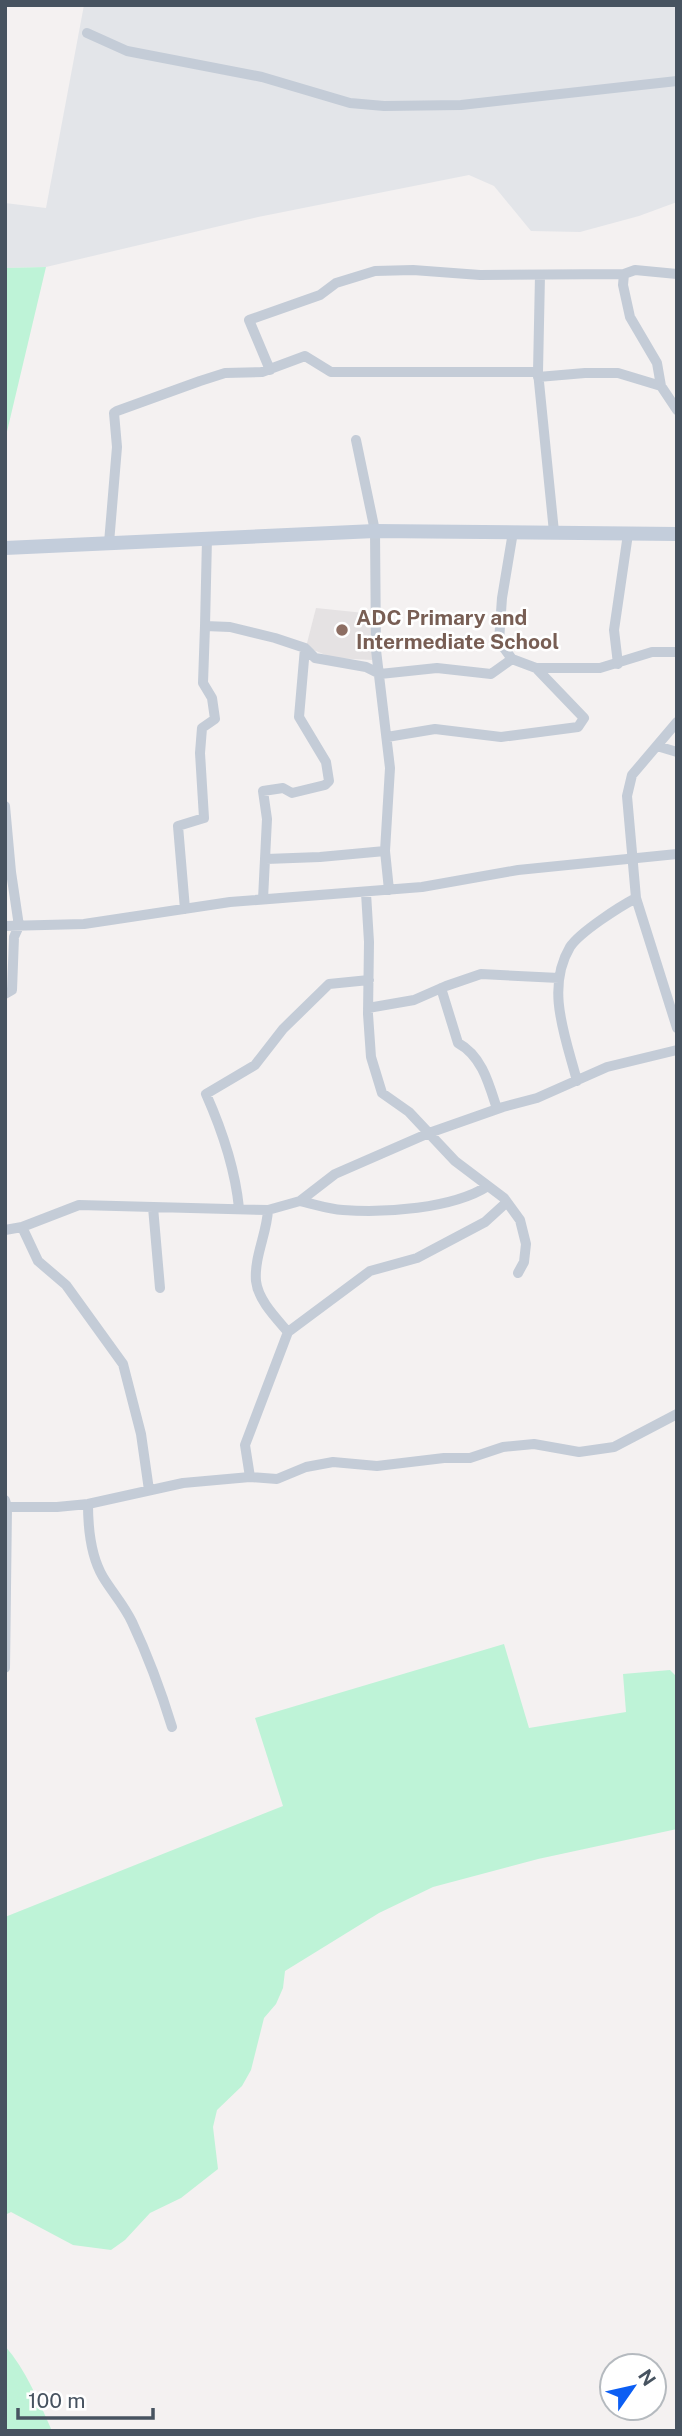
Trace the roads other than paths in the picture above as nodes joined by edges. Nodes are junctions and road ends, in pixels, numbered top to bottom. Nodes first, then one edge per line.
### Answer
1 (87, 33) dead end
2 (677, 81) edge
3 (624, 274) junction
4 (677, 274) edge
5 (540, 275) junction
6 (270, 370) junction
7 (538, 375) junction
8 (661, 386) junction
9 (677, 410) edge
10 (356, 440) dead end
11 (375, 531) junction
12 (513, 531) junction
13 (554, 532) junction
14 (628, 534) junction
15 (677, 534) edge
16 (207, 538) junction
17 (109, 542) junction
18 (5, 548) edge
19 (205, 625) junction
20 (305, 649) junction
21 (677, 652) edge
22 (512, 659) junction
23 (618, 664) junction
24 (537, 667) junction
25 (380, 674) junction
26 (677, 722) edge
27 (387, 737) junction
28 (657, 746) junction
29 (677, 752) edge
30 (5, 806) edge
31 (385, 851) junction
32 (677, 854) edge
33 (266, 859) junction
34 (633, 859) junction
35 (389, 890) junction
36 (366, 892) junction
37 (264, 898) junction
38 (636, 898) junction
39 (185, 909) junction
40 (5, 926) edge
41 (19, 926) junction
42 (559, 978) junction
43 (369, 980) junction
44 (441, 988) junction
45 (5, 994) edge
46 (368, 1008) junction
47 (677, 1028) edge
48 (677, 1050) edge
49 (577, 1081) junction
50 (497, 1109) junction
51 (429, 1133) junction
52 (488, 1186) junction
53 (300, 1201) junction
54 (507, 1202) junction
55 (153, 1207) junction
56 (239, 1208) junction
57 (268, 1210) junction
58 (22, 1227) junction
59 (5, 1230) edge
60 (518, 1272) dead end
61 (160, 1288) dead end
62 (288, 1332) junction
63 (677, 1415) edge
64 (250, 1477) junction
65 (149, 1490) junction
66 (6, 1504) edge
67 (88, 1504) junction
68 (5, 1668) edge
69 (172, 1727) dead end

1 - 2 street
3 - 4 street
3 - 5 street
3 - 8 street
5 - 6 street
5 - 7 street
6 - 7 street
6 - 17 street
7 - 8 street
7 - 13 street
8 - 9 street
10 - 11 street
11 - 12 main road
11 - 16 main road
11 - 25 street
12 - 13 main road
12 - 22 street
13 - 14 main road
14 - 15 main road
14 - 23 street
16 - 17 main road
16 - 19 street
17 - 18 main road
19 - 20 street
19 - 39 street
20 - 25 street
20 - 33 street
21 - 23 street
22 - 24 street
22 - 25 street
23 - 24 street
24 - 27 street
25 - 27 street
26 - 28 street
27 - 31 street
28 - 29 street
28 - 34 street
30 - 41 street
31 - 33 street
31 - 35 street
32 - 34 street
33 - 37 street
34 - 35 street
34 - 38 street
35 - 36 street
36 - 37 street
36 - 43 street
37 - 39 street
38 - 42 street
38 - 47 street
39 - 41 street
40 - 41 street
41 - 45 street
42 - 44 street
42 - 49 street
43 - 46 street
43 - 56 street
44 - 46 street
44 - 50 street
46 - 51 street
48 - 49 street
49 - 50 street
50 - 51 street
51 - 52 street
51 - 53 street
52 - 53 street
52 - 54 street
53 - 57 street
54 - 60 street
54 - 62 street
55 - 56 street
55 - 58 street
55 - 61 street
56 - 57 street
57 - 62 street
58 - 59 street
58 - 65 street
62 - 64 street
63 - 64 street
64 - 65 street
65 - 67 street
66 - 67 street
66 - 68 street
67 - 69 street

